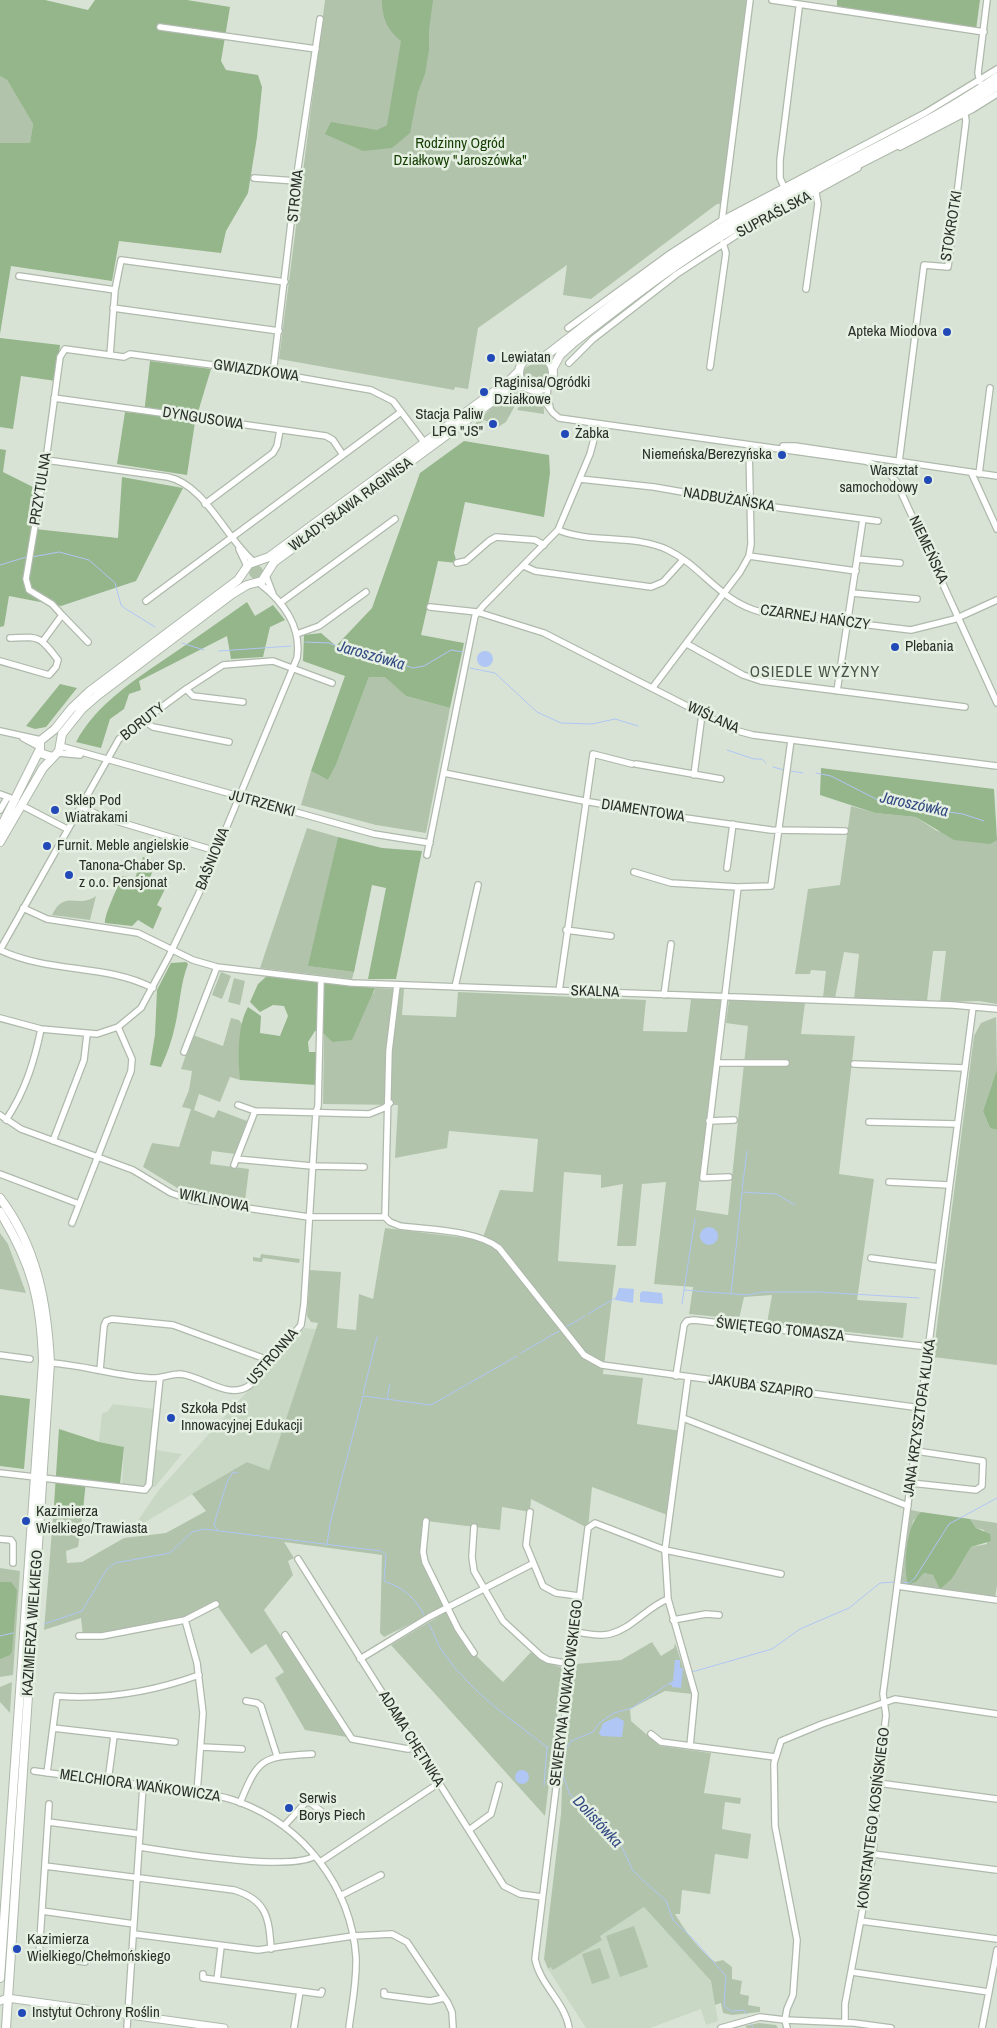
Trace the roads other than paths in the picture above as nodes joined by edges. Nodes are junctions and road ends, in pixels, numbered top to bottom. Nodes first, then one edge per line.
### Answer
1 (750, 0) edge
2 (772, 0) edge
3 (987, 0) edge
4 (798, 8) dead end
5 (320, 19) dead end
6 (160, 27) dead end
7 (984, 32) junction
8 (316, 49) junction
9 (997, 69) edge
10 (997, 77) edge
11 (980, 82) junction
12 (997, 86) edge
13 (997, 94) edge
14 (964, 114) junction
15 (254, 178) dead end
16 (296, 181) junction
17 (784, 187) junction
18 (816, 193) junction
19 (722, 220) junction
20 (723, 243) junction
21 (19, 276) dead end
22 (285, 282) junction
23 (806, 289) dead end
24 (115, 290) junction
25 (113, 308) junction
26 (568, 328) dead end
27 (279, 331) junction
28 (66, 349) joint
29 (110, 355) junction
30 (544, 357) junction
31 (569, 363) dead end
32 (710, 367) dead end
33 (553, 368) junction
34 (519, 371) junction
35 (274, 373) junction
36 (524, 386) junction
37 (548, 387) junction
38 (990, 388) dead end
39 (537, 391) junction
40 (54, 398) junction
41 (401, 412) junction
42 (552, 412) junction
43 (598, 424) junction
44 (280, 430) junction
45 (424, 442) junction
46 (749, 445) junction
47 (783, 450) junction
48 (343, 455) junction
49 (46, 460) junction
50 (899, 462) junction
51 (971, 472) junction
52 (979, 474) junction
53 (997, 476) edge
54 (580, 479) junction
55 (205, 504) junction
56 (751, 504) junction
57 (395, 519) dead end
58 (863, 519) junction
59 (878, 521) dead end
60 (997, 529) edge
61 (558, 530) junction
62 (230, 538) junction
63 (544, 545) junction
64 (749, 556) junction
65 (857, 559) junction
66 (683, 560) junction
67 (457, 563) dead end
68 (900, 563) dead end
69 (250, 565) junction
70 (524, 566) junction
71 (856, 571) junction
72 (266, 574) junction
73 (257, 583) junction
74 (366, 592) dead end
75 (852, 592) junction
76 (723, 594) junction
77 (274, 596) junction
78 (917, 599) dead end
79 (146, 600) dead end
80 (997, 600) edge
81 (280, 603) junction
82 (430, 606) dead end
83 (477, 612) junction
84 (62, 615) junction
85 (958, 618) junction
86 (848, 623) junction
87 (297, 634) junction
88 (10, 638) dead end
89 (43, 641) junction
90 (88, 642) dead end
91 (687, 644) junction
92 (0, 661) edge
93 (294, 667) junction
94 (332, 683) dead end
95 (653, 687) junction
96 (186, 689) junction
97 (837, 691) junction
98 (243, 702) dead end
99 (997, 703) edge
100 (965, 706) dead end
101 (702, 714) junction
102 (144, 721) junction
103 (0, 731) edge
104 (791, 740) junction
105 (229, 742) dead end
106 (42, 743) junction
107 (57, 750) junction
108 (106, 760) junction
109 (997, 766) edge
110 (444, 773) junction
111 (694, 775) junction
112 (721, 779) dead end
113 (0, 794) edge
114 (238, 797) junction
115 (7, 798) junction
116 (18, 802) junction
117 (584, 802) junction
118 (80, 806) junction
119 (0, 810) edge
120 (733, 824) junction
121 (0, 829) edge
122 (67, 829) junction
123 (780, 830) junction
124 (845, 831) dead end
125 (0, 842) edge
126 (430, 843) junction
127 (216, 851) junction
128 (427, 855) dead end
129 (727, 868) dead end
130 (634, 872) dead end
131 (478, 885) dead end
132 (738, 887) junction
133 (23, 908) junction
134 (566, 930) junction
135 (611, 936) dead end
136 (671, 944) dead end
137 (0, 950) edge
138 (173, 950) junction
139 (217, 967) junction
140 (321, 980) junction
141 (397, 984) junction
142 (455, 987) junction
143 (153, 988) junction
144 (559, 991) junction
145 (664, 995) junction
146 (726, 998) junction
147 (973, 1007) junction
148 (997, 1009) edge
149 (0, 1018) edge
150 (118, 1028) junction
151 (41, 1029) junction
152 (88, 1034) junction
153 (184, 1052) dead end
154 (717, 1063) junction
155 (786, 1063) dead end
156 (854, 1064) dead end
157 (965, 1068) junction
158 (390, 1103) junction
159 (238, 1105) dead end
160 (255, 1111) junction
161 (316, 1112) junction
162 (0, 1114) edge
163 (6, 1120) junction
164 (734, 1120) dead end
165 (710, 1121) junction
166 (869, 1122) dead end
167 (957, 1124) junction
168 (53, 1142) junction
169 (97, 1158) junction
170 (312, 1166) junction
171 (364, 1167) dead end
172 (0, 1174) edge
173 (729, 1177) dead end
174 (889, 1182) dead end
175 (949, 1185) junction
176 (0, 1198) edge
177 (79, 1204) junction
178 (0, 1212) edge
179 (309, 1217) junction
180 (385, 1217) junction
181 (72, 1223) dead end
182 (871, 1258) dead end
183 (939, 1266) junction
184 (929, 1347) junction
185 (0, 1355) edge
186 (30, 1359) dead end
187 (271, 1361) junction
188 (50, 1362) junction
189 (100, 1370) junction
190 (676, 1376) junction
191 (160, 1378) junction
192 (688, 1378) junction
193 (921, 1408) junction
194 (683, 1418) junction
195 (916, 1451) junction
196 (0, 1473) edge
197 (39, 1477) junction
198 (911, 1483) junction
199 (908, 1506) junction
200 (530, 1512) dead end
201 (426, 1521) dead end
202 (474, 1527) dead end
203 (0, 1539) edge
204 (665, 1550) junction
205 (298, 1559) dead end
206 (14, 1563) dead end
207 (532, 1564) junction
208 (781, 1574) dead end
209 (898, 1586) junction
210 (484, 1589) junction
211 (579, 1596) junction
212 (668, 1599) junction
213 (997, 1600) edge
214 (216, 1604) dead end
215 (448, 1608) junction
216 (719, 1615) dead end
217 (185, 1620) junction
218 (673, 1620) junction
219 (575, 1632) junction
220 (286, 1635) dead end
221 (79, 1636) dead end
222 (474, 1653) dead end
223 (360, 1659) junction
224 (570, 1664) junction
225 (199, 1675) junction
226 (25, 1682) junction
227 (58, 1688) dead end
228 (57, 1696) junction
229 (246, 1701) dead end
230 (884, 1702) junction
231 (997, 1714) edge
232 (53, 1728) junction
233 (652, 1734) dead end
234 (114, 1736) junction
235 (175, 1742) dead end
236 (690, 1746) junction
237 (202, 1747) junction
238 (416, 1747) junction
239 (242, 1749) dead end
240 (312, 1754) dead end
241 (276, 1756) junction
242 (775, 1758) junction
243 (34, 1771) dead end
244 (47, 1772) junction
245 (108, 1781) junction
246 (439, 1783) junction
247 (878, 1783) junction
248 (499, 1785) dead end
249 (143, 1786) junction
250 (197, 1793) junction
251 (997, 1799) edge
252 (240, 1803) junction
253 (48, 1804) dead end
254 (321, 1811) dead end
255 (48, 1822) junction
256 (284, 1826) junction
257 (469, 1830) junction
258 (140, 1834) junction
259 (139, 1847) junction
260 (873, 1854) junction
261 (315, 1856) junction
262 (320, 1862) junction
263 (45, 1866) junction
264 (997, 1870) edge
265 (381, 1875) dead end
266 (137, 1878) junction
267 (340, 1896) junction
268 (542, 1897) junction
269 (42, 1911) junction
270 (861, 1921) junction
271 (134, 1924) junction
272 (134, 1934) junction
273 (353, 1936) junction
274 (3, 1939) junction
275 (11, 1940) junction
276 (997, 1940) edge
277 (222, 1946) junction
278 (271, 1949) junction
279 (997, 1950) edge
280 (85, 1962) dead end
281 (852, 1972) junction
282 (203, 1974) dead end
283 (0, 1978) edge
284 (217, 1980) junction
285 (994, 1983) edge
286 (300, 1991) junction
287 (322, 1991) dead end
288 (384, 1992) dead end
289 (989, 1992) junction
290 (444, 1998) junction
291 (4, 2000) edge
292 (127, 2015) junction
293 (786, 2020) junction
294 (845, 2023) junction
295 (6, 2028) edge
296 (126, 2028) edge
297 (224, 2028) edge
298 (294, 2028) edge
299 (349, 2028) edge
300 (453, 2028) edge
301 (569, 2028) edge
302 (721, 2028) edge
303 (787, 2028) edge
304 (891, 2028) edge
305 (982, 2028) edge

1 - 19 street
2 - 7 street
3 - 7 street
4 - 17 street
5 - 8 street, STROMA
6 - 8 street
7 - 11 street
8 - 16 street, STROMA
9 - 11 street, SUPRAŚLSKA
10 - 30 main road
11 - 17 street, SUPRAŚLSKA
12 - 33 main road
13 - 14 street, SUPRAŚLSKA
14 - 18 street, SUPRAŚLSKA
14 - 50 street, STOKROTKI
15 - 16 street
16 - 22 street, STROMA
17 - 19 street, SUPRAŚLSKA
18 - 20 street, SUPRAŚLSKA
18 - 23 street
19 - 26 street, SUPRAŚLSKA
20 - 31 street, SUPRAŚLSKA
20 - 32 street
21 - 24 street
22 - 24 street
22 - 27 street, STROMA
24 - 25 street
25 - 27 street
25 - 29 street
27 - 35 street, STROMA
28 - 29 street, GWIAZDKOWA
28 - 40 street, PRZYTULNA
29 - 35 street, GWIAZDKOWA
30 - 33 main road
30 - 34 main road
33 - 37 main road
34 - 36 main road
34 - 45 main road, WŁADYSŁAWA RAGINISA
35 - 41 street, GWIAZDKOWA
36 - 39 main road
36 - 72 main road, WŁADYSŁAWA RAGINISA
37 - 39 main road
37 - 42 street
38 - 52 street
39 - 42 street
40 - 44 street, DYNGUSOWA
40 - 49 street, PRZYTULNA
41 - 45 street, GWIAZDKOWA
41 - 48 street
42 - 43 street, NIEMEŃSKA
43 - 46 street, NIEMEŃSKA
43 - 54 street
44 - 48 street, DYNGUSOWA
44 - 55 street
45 - 69 main road, WŁADYSŁAWA RAGINISA
46 - 47 street, NIEMEŃSKA
46 - 56 street
47 - 50 street, NIEMEŃSKA
47 - 85 street, NIEMEŃSKA
48 - 62 street
49 - 55 street
49 - 84 street, PRZYTULNA
50 - 51 street, NIEMEŃSKA
51 - 52 street, NIEMEŃSKA
51 - 60 street
52 - 53 street, NIEMEŃSKA
54 - 56 street, NADBUŻAŃSKA
54 - 61 street
55 - 62 street
56 - 58 street, NADBUŻAŃSKA
56 - 64 street
57 - 81 street
58 - 59 street, NADBUŻAŃSKA
58 - 65 street
61 - 63 street
61 - 66 street, CZARNEJ HAŃCZY
62 - 69 street
62 - 79 street
63 - 67 street
63 - 70 street
64 - 71 street
64 - 76 street
65 - 68 street
65 - 71 street
66 - 70 street
66 - 76 street, CZARNEJ HAŃCZY
69 - 72 main road
69 - 73 main road
69 - 106 main road, WŁADYSŁAWA RAGINISA
70 - 83 street
71 - 75 street
72 - 73 main road, WŁADYSŁAWA RAGINISA
72 - 77 street, BAŚNIOWA
73 - 77 street, BAŚNIOWA
73 - 107 main road, WŁADYSŁAWA RAGINISA
74 - 87 street
75 - 78 street
75 - 86 street
76 - 86 street, CZARNEJ HAŃCZY
76 - 91 street
77 - 81 street, BAŚNIOWA
80 - 85 street, CZARNEJ HAŃCZY
81 - 87 street, BAŚNIOWA
82 - 83 street, WIŚLANA
83 - 95 street, WIŚLANA
83 - 110 street
84 - 89 street
84 - 90 street, PRZYTULNA
85 - 86 street, CZARNEJ HAŃCZY
85 - 99 street, NIEMEŃSKA
86 - 97 street
87 - 93 street, BAŚNIOWA
88 - 89 street
89 - 92 street
91 - 95 street
91 - 97 street
93 - 94 street, BORUTY
93 - 96 street, BORUTY
93 - 114 street, BAŚNIOWA
95 - 101 street, WIŚLANA
96 - 98 street
96 - 102 street, BORUTY
97 - 100 street
101 - 104 street, WIŚLANA
101 - 111 street
102 - 105 street
102 - 108 street, BORUTY
103 - 106 street
104 - 109 street, WIŚLANA
104 - 123 street
106 - 107 main road
106 - 107 main road
106 - 116 main road, WŁADYSŁAWA RAGINISA
107 - 108 street, JUTRZENKI
107 - 116 main road, WŁADYSŁAWA RAGINISA
108 - 114 street, JUTRZENKI
108 - 118 street, BORUTY
110 - 117 street, DIAMENTOWA
110 - 126 street
111 - 112 street
111 - 117 street
113 - 115 street
114 - 126 street, JUTRZENKI
114 - 127 street, BAŚNIOWA
115 - 116 street
115 - 119 street
116 - 121 main road, WŁADYSŁAWA RAGINISA
116 - 122 street
116 - 125 main road, WŁADYSŁAWA RAGINISA
117 - 120 street, DIAMENTOWA
117 - 134 street
118 - 122 street, BORUTY
118 - 127 street
120 - 123 street, DIAMENTOWA
120 - 129 street
122 - 133 street, BORUTY
123 - 124 street, DIAMENTOWA
123 - 132 street
126 - 128 street
127 - 138 street, BAŚNIOWA
130 - 132 street
131 - 142 street
132 - 146 street
133 - 137 street, BORUTY
133 - 138 street, SKALNA
134 - 135 street
134 - 144 street
136 - 145 street
137 - 143 street
138 - 139 street, SKALNA
138 - 143 street, BAŚNIOWA
139 - 140 street, SKALNA
139 - 153 street
140 - 141 street, SKALNA
140 - 161 street, USTRONNA
141 - 142 street, SKALNA
141 - 158 street
142 - 144 street, SKALNA
143 - 150 street, BAŚNIOWA
144 - 145 street, SKALNA
145 - 146 street, SKALNA
146 - 147 street, SKALNA
146 - 154 street
147 - 148 street, SKALNA
147 - 157 street, JANA KRZYSZTOFA KLUKA
149 - 151 street, BAŚNIOWA
150 - 152 street, BAŚNIOWA
150 - 169 street
151 - 152 street, BAŚNIOWA
151 - 163 street
152 - 168 street
154 - 155 street
154 - 165 street
156 - 157 street
157 - 167 street, JANA KRZYSZTOFA KLUKA
158 - 161 street
158 - 180 street
159 - 160 street
160 - 161 street
160 - 170 street
161 - 170 street, USTRONNA
162 - 163 street, WIKLINOWA
163 - 168 street, WIKLINOWA
164 - 165 street
165 - 173 street
166 - 167 street
167 - 175 street, JANA KRZYSZTOFA KLUKA
168 - 169 street, WIKLINOWA
169 - 177 street
169 - 179 street, WIKLINOWA
170 - 171 street
170 - 179 street, USTRONNA
172 - 177 street
174 - 175 street
175 - 183 street, JANA KRZYSZTOFA KLUKA
176 - 188 main road, KAZIMIERZA WIELKIEGO
177 - 181 street
178 - 197 main road, KAZIMIERZA WIELKIEGO
179 - 180 street, WIKLINOWA
179 - 187 street, USTRONNA
180 - 190 street, JAKUBA SZAPIRO
182 - 183 street
183 - 184 street, JANA KRZYSZTOFA KLUKA
184 - 190 street, ŚWIĘTEGO TOMASZA
184 - 193 street, JANA KRZYSZTOFA KLUKA
185 - 186 street
187 - 189 street
187 - 191 street, USTRONNA
188 - 189 street, USTRONNA
188 - 197 main road, KAZIMIERZA WIELKIEGO
189 - 191 street, USTRONNA
190 - 192 street, JAKUBA SZAPIRO
191 - 197 street
192 - 193 street, JAKUBA SZAPIRO
192 - 194 street
193 - 195 street, JANA KRZYSZTOFA KLUKA
194 - 199 street
194 - 204 street
195 - 198 street, JANA KRZYSZTOFA KLUKA
195 - 198 street
196 - 197 street
197 - 226 main road, KAZIMIERZA WIELKIEGO
198 - 199 street, JANA KRZYSZTOFA KLUKA
199 - 209 street, JANA KRZYSZTOFA KLUKA
200 - 207 street
201 - 215 street
202 - 210 street
203 - 206 street
204 - 208 street
204 - 211 street, SEWERYNA NOWAKOWSKIEGO
204 - 212 street
205 - 223 street, ADAMA CHĘTNIKA
207 - 210 street
207 - 211 street
209 - 213 street
209 - 230 street, JANA KRZYSZTOFA KLUKA
210 - 215 street
210 - 224 street
211 - 219 street, SEWERYNA NOWAKOWSKIEGO
212 - 218 street
212 - 219 street
214 - 217 street
215 - 222 street
215 - 223 street
216 - 218 street
217 - 221 street
217 - 225 street
218 - 236 street
219 - 224 street, SEWERYNA NOWAKOWSKIEGO
220 - 238 street
223 - 238 street, ADAMA CHĘTNIKA
224 - 268 street, SEWERYNA NOWAKOWSKIEGO
225 - 228 street
225 - 237 street
226 - 274 main road, KAZIMIERZA WIELKIEGO
226 - 275 main road, KAZIMIERZA WIELKIEGO
227 - 228 street
228 - 232 street
229 - 241 street
230 - 231 street
230 - 242 street
230 - 247 street, KONSTANTEGO KOSIŃSKIEGO
232 - 234 street
232 - 244 street
233 - 236 street
234 - 235 street
234 - 245 street
236 - 242 street
237 - 239 street
237 - 250 street
238 - 246 street, ADAMA CHĘTNIKA
240 - 241 street
241 - 252 street
242 - 293 street
243 - 244 street, MELCHIORA WAŃKOWICZA
244 - 245 street, MELCHIORA WAŃKOWICZA
245 - 249 street, MELCHIORA WAŃKOWICZA
246 - 257 street, ADAMA CHĘTNIKA
246 - 262 street
247 - 251 street
247 - 260 street, KONSTANTEGO KOSIŃSKIEGO
248 - 257 street
249 - 250 street, MELCHIORA WAŃKOWICZA
249 - 258 street
250 - 252 street, MELCHIORA WAŃKOWICZA
252 - 256 street, MELCHIORA WAŃKOWICZA
253 - 255 street
254 - 256 street
255 - 258 street
255 - 263 street
256 - 261 street, MELCHIORA WAŃKOWICZA
257 - 268 street, ADAMA CHĘTNIKA
258 - 259 street
259 - 261 street
259 - 266 street
260 - 264 street
260 - 270 street, KONSTANTEGO KOSIŃSKIEGO
261 - 262 street, MELCHIORA WAŃKOWICZA
262 - 267 street, MELCHIORA WAŃKOWICZA
263 - 266 street
263 - 269 street
265 - 267 street
266 - 271 street
266 - 278 street
267 - 273 street, MELCHIORA WAŃKOWICZA
268 - 301 street, SEWERYNA NOWAKOWSKIEGO
269 - 271 street
269 - 280 street
270 - 276 street
270 - 281 street, KONSTANTEGO KOSIŃSKIEGO
271 - 272 street
272 - 277 street
272 - 292 street
273 - 278 street
273 - 290 street
273 - 299 street, MELCHIORA WAŃKOWICZA
274 - 275 main road
274 - 283 main road, KAZIMIERZA WIELKIEGO
275 - 291 main road, KAZIMIERZA WIELKIEGO
277 - 278 street
277 - 284 street
279 - 285 street
281 - 289 street
281 - 294 street, KONSTANTEGO KOSIŃSKIEGO
282 - 284 street
284 - 286 street
285 - 289 street
286 - 287 street
286 - 298 street
288 - 290 street
289 - 305 street
290 - 300 street
291 - 292 street
291 - 295 main road, KAZIMIERZA WIELKIEGO
292 - 296 street
292 - 297 street
293 - 294 street
293 - 302 street
293 - 303 street
294 - 304 street

